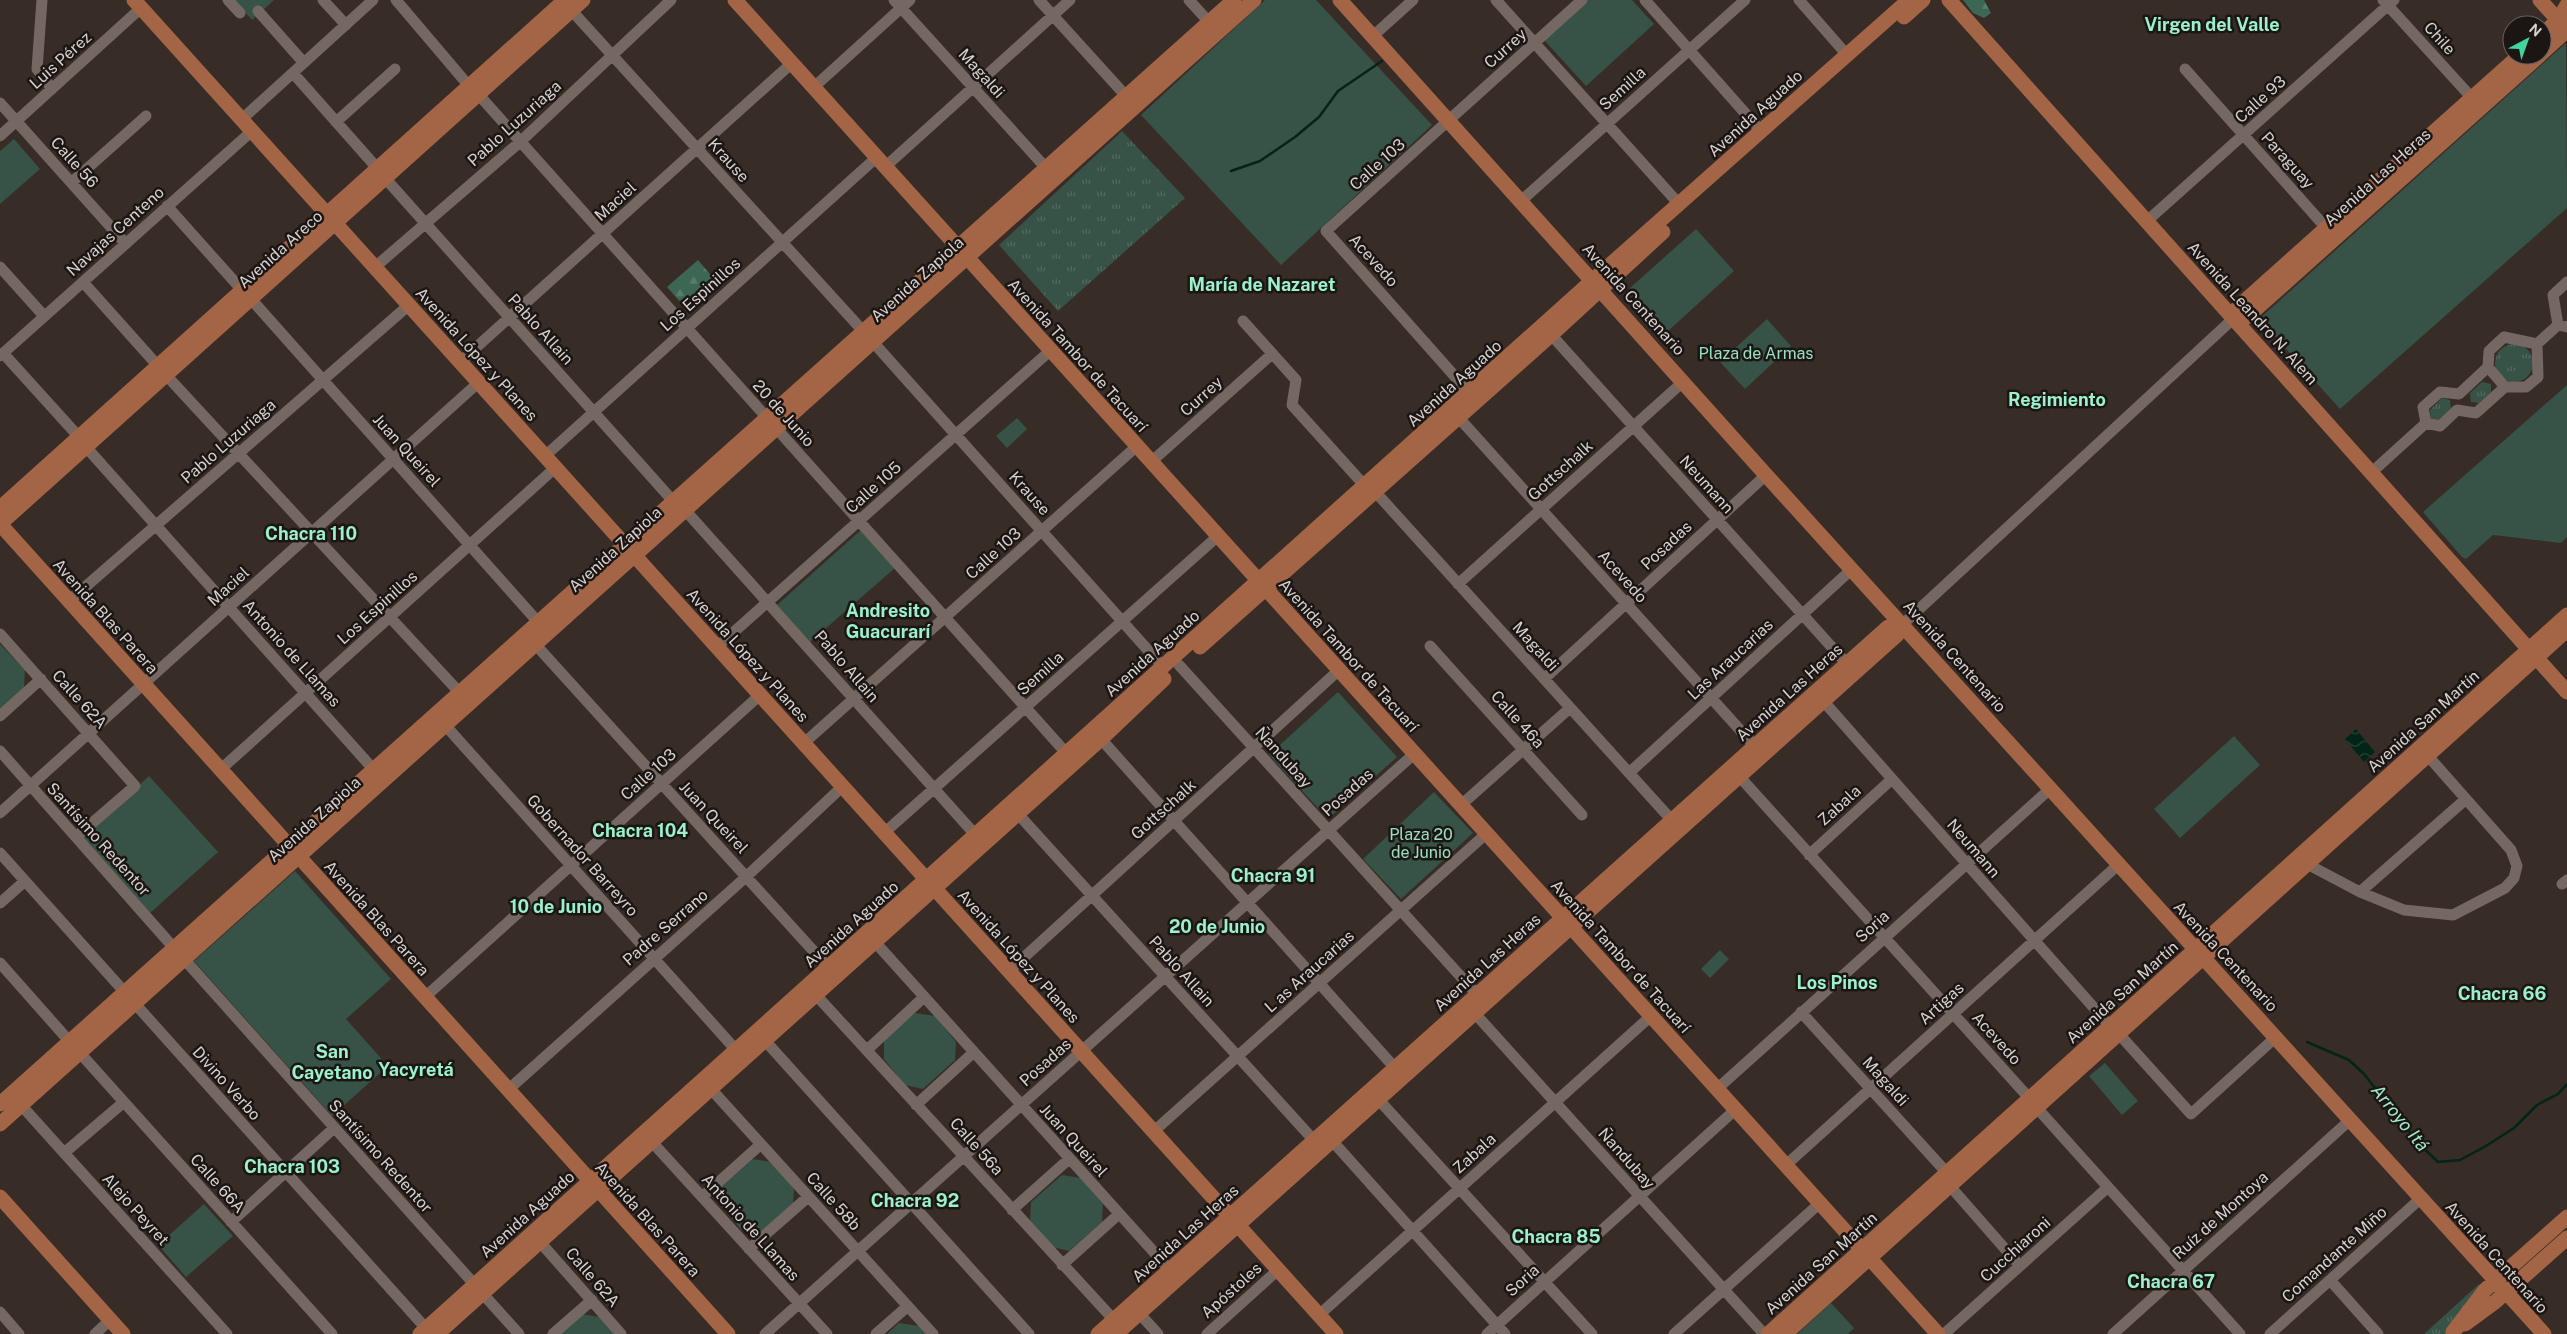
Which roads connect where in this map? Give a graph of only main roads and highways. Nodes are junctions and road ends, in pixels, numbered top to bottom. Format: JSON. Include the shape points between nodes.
{"nodes":[{"id":1,"x":583,"y":0,"type":"edge"},
{"id":2,"x":1234,"y":0,"type":"edge"},
{"id":3,"x":1254,"y":0,"type":"edge"},
{"id":4,"x":1340,"y":0,"type":"edge"},
{"id":5,"x":1909,"y":0,"type":"edge"},
{"id":6,"x":1923,"y":0,"type":"edge"},
{"id":7,"x":1949,"y":0,"type":"edge"},
{"id":8,"x":2540,"y":0,"type":"edge"},
{"id":9,"x":738,"y":1,"type":"edge"},
{"id":10,"x":138,"y":4,"type":"edge"},
{"id":11,"x":568,"y":5,"type":"edge"},
{"id":12,"x":2564,"y":14,"type":"edge"},
{"id":13,"x":2552,"y":25,"type":"edge"},
{"id":14,"x":2552,"y":35,"type":"edge"},
{"id":15,"x":2509,"y":65,"type":"edge"},
{"id":16,"x":2529,"y":65,"type":"edge"},
{"id":17,"x":331,"y":218,"type":"junction"},
{"id":18,"x":962,"y":252,"type":"junction"},
{"id":19,"x":1597,"y":285,"type":"junction"},
{"id":20,"x":2234,"y":318,"type":"junction"},
{"id":21,"x":1473,"y":397,"type":"junction"},
{"id":22,"x":82,"y":442,"type":"junction"},
{"id":23,"x":1370,"y":487,"type":"junction"},
{"id":24,"x":0,"y":508,"type":"edge"},
{"id":25,"x":0,"y":524,"type":"edge"},
{"id":26,"x":630,"y":550,"type":"junction"},
{"id":27,"x":1263,"y":586,"type":"junction"},
{"id":28,"x":2567,"y":615,"type":"edge"},
{"id":29,"x":1903,"y":624,"type":"junction"},
{"id":30,"x":2567,"y":630,"type":"edge"},
{"id":31,"x":2536,"y":653,"type":"junction"},
{"id":32,"x":2567,"y":684,"type":"edge"},
{"id":33,"x":2567,"y":692,"type":"edge"},
{"id":34,"x":1819,"y":696,"type":"junction"},
{"id":35,"x":1759,"y":750,"type":"junction"},
{"id":36,"x":1676,"y":825,"type":"junction"},
{"id":37,"x":979,"y":839,"type":"junction"},
{"id":38,"x":293,"y":851,"type":"junction"},
{"id":39,"x":930,"y":884,"type":"junction"},
{"id":40,"x":1567,"y":922,"type":"junction"},
{"id":41,"x":2199,"y":954,"type":"junction"},
{"id":42,"x":1476,"y":1003,"type":"junction"},
{"id":43,"x":761,"y":1036,"type":"junction"},
{"id":44,"x":75,"y":1047,"type":"junction"},
{"id":45,"x":0,"y":1104,"type":"edge"},
{"id":46,"x":0,"y":1124,"type":"edge"},
{"id":47,"x":1323,"y":1141,"type":"junction"},
{"id":48,"x":594,"y":1185,"type":"junction"},
{"id":49,"x":0,"y":1197,"type":"edge"},
{"id":50,"x":2567,"y":1217,"type":"edge"},
{"id":51,"x":1234,"y":1221,"type":"junction"},
{"id":52,"x":2567,"y":1238,"type":"edge"},
{"id":53,"x":1866,"y":1254,"type":"junction"},
{"id":54,"x":2495,"y":1282,"type":"junction"},
{"id":55,"x":479,"y":1289,"type":"junction"},
{"id":56,"x":2506,"y":1292,"type":"junction"},
{"id":57,"x":1115,"y":1327,"type":"edge"},
{"id":58,"x":428,"y":1333,"type":"edge"},
{"id":59,"x":2451,"y":1333,"type":"edge"},
{"id":60,"x":123,"y":1334,"type":"edge"},
{"id":61,"x":728,"y":1334,"type":"edge"},
{"id":62,"x":1098,"y":1334,"type":"edge"},
{"id":63,"x":1336,"y":1334,"type":"edge"},
{"id":64,"x":1766,"y":1334,"type":"edge"},
{"id":65,"x":1785,"y":1334,"type":"edge"},
{"id":66,"x":1938,"y":1334,"type":"edge"},
{"id":67,"x":2544,"y":1334,"type":"edge"}],
"edges":[{"from":1,"to":11,"type":"main road","name":"Avenida Areco"},
{"from":2,"to":18,"type":"main road","name":"Avenida Zapiola","via":[[1046,168]]},
{"from":3,"to":18,"type":"main road","name":"Avenida Zapiola"},
{"from":4,"to":19,"type":"main road","name":"Avenida Centenario"},
{"from":5,"to":19,"type":"main road","name":"Avenida Aguado","via":[[1679,204]]},
{"from":6,"to":19,"type":"main road","name":"Avenida Aguado"},
{"from":7,"to":20,"type":"main road","name":"Avenida Leandro N. Alem"},
{"from":8,"to":12,"type":"main road"},
{"from":9,"to":18,"type":"main road","name":"Avenida Tambor de Tacuarí"},
{"from":10,"to":17,"type":"main road","name":"Avenida López y Planes"},
{"from":11,"to":17,"type":"main road","name":"Avenida Areco"},
{"from":12,"to":13,"type":"main road"},
{"from":12,"to":14,"type":"main road","name":"Avenida Las Heras"},
{"from":15,"to":20,"type":"main road","name":"Avenida Las Heras","via":[[2238,307]]},
{"from":16,"to":20,"type":"main road","name":"Avenida Las Heras","via":[[2247,316]]},
{"from":17,"to":22,"type":"main road","name":"Avenida Areco"},
{"from":17,"to":26,"type":"main road","name":"Avenida López y Planes"},
{"from":18,"to":26,"type":"main road","name":"Avenida Zapiola"},
{"from":18,"to":27,"type":"main road","name":"Avenida Tambor de Tacuarí"},
{"from":19,"to":21,"type":"main road","name":"Avenida Aguado"},
{"from":19,"to":29,"type":"main road","name":"Avenida Centenario"},
{"from":20,"to":31,"type":"main road","name":"Avenida Leandro N. Alem"},
{"from":21,"to":23,"type":"main road","name":"Avenida Aguado"},
{"from":21,"to":23,"type":"main road","name":"Avenida Aguado","via":[[1459,418]]},
{"from":22,"to":24,"type":"main road","name":"Avenida Areco"},
{"from":22,"to":25,"type":"main road","name":"Avenida Areco"},
{"from":23,"to":27,"type":"main road","name":"Avenida Aguado"},
{"from":25,"to":38,"type":"main road","name":"Avenida Blas Parera"},
{"from":26,"to":38,"type":"main road","name":"Avenida Zapiola","via":[[536,644],[445,725]]},
{"from":26,"to":38,"type":"main road","name":"Avenida Zapiola","via":[[538,622],[374,770]]},
{"from":26,"to":39,"type":"main road","name":"Avenida López y Planes"},
{"from":27,"to":37,"type":"main road","name":"Avenida Aguado","via":[[1163,667]]},
{"from":27,"to":37,"type":"main road","name":"Avenida Aguado","via":[[1018,814]]},
{"from":27,"to":40,"type":"main road","name":"Avenida Tambor de Tacuarí"},
{"from":28,"to":31,"type":"main road","name":"Avenida San Martín"},
{"from":29,"to":34,"type":"main road","name":"Avenida Las Heras","via":[[1897,635]]},
{"from":29,"to":34,"type":"main road","name":"Avenida Las Heras","via":[[1888,627],[1847,664]]},
{"from":29,"to":41,"type":"main road","name":"Avenida Centenario"},
{"from":30,"to":31,"type":"main road","name":"Avenida San Martín"},
{"from":31,"to":32,"type":"main road","name":"Avenida Leandro N. Alem"},
{"from":31,"to":33,"type":"main road","name":"Avenida Leandro N. Alem"},
{"from":31,"to":41,"type":"main road","name":"Avenida San Martín"},
{"from":31,"to":41,"type":"main road","name":"Avenida San Martín","via":[[2428,756],[2307,864]]},
{"from":34,"to":35,"type":"main road","name":"Avenida Las Heras"},
{"from":35,"to":36,"type":"main road","name":"Avenida Las Heras"},
{"from":35,"to":36,"type":"main road","name":"Avenida Las Heras","via":[[1739,776]]},
{"from":36,"to":40,"type":"main road","name":"Avenida Las Heras"},
{"from":37,"to":39,"type":"main road","name":"Avenida Aguado"},
{"from":38,"to":44,"type":"main road","name":"Avenida Zapiola"},
{"from":38,"to":48,"type":"main road","name":"Avenida Blas Parera"},
{"from":39,"to":43,"type":"main road","name":"Avenida Aguado","via":[[828,967]]},
{"from":39,"to":43,"type":"main road","name":"Avenida Aguado","via":[[874,942],[816,994]]},
{"from":39,"to":51,"type":"main road","name":"Avenida López y Planes"},
{"from":40,"to":42,"type":"main road","name":"Avenida Las Heras"},
{"from":40,"to":53,"type":"main road","name":"Avenida Tambor de Tacuarí"},
{"from":41,"to":53,"type":"main road","name":"Avenida San Martín"},
{"from":41,"to":54,"type":"main road","name":"Avenida Centenario"},
{"from":42,"to":47,"type":"main road","name":"Avenida Las Heras","via":[[1396,1068]]},
{"from":42,"to":47,"type":"main road","name":"Avenida Las Heras","via":[[1378,1099]]},
{"from":43,"to":48,"type":"main road","name":"Avenida Aguado","via":[[711,1089],[652,1142]]},
{"from":43,"to":48,"type":"main road","name":"Avenida Aguado","via":[[736,1050]]},
{"from":44,"to":45,"type":"main road","name":"Avenida Zapiola"},
{"from":44,"to":46,"type":"main road","name":"Avenida Zapiola","via":[[22,1105]]},
{"from":47,"to":51,"type":"main road","name":"Avenida Las Heras"},
{"from":48,"to":55,"type":"main road","name":"Avenida Aguado"},
{"from":48,"to":55,"type":"main road","name":"Avenida Aguado","via":[[540,1242]]},
{"from":48,"to":61,"type":"main road","name":"Avenida Blas Parera"},
{"from":49,"to":60,"type":"main road"},
{"from":50,"to":54,"type":"main road"},
{"from":51,"to":57,"type":"main road","name":"Avenida Las Heras","via":[[1170,1270]]},
{"from":51,"to":57,"type":"main road","name":"Avenida Las Heras","via":[[1139,1313]]},
{"from":51,"to":63,"type":"main road","name":"Avenida López y Planes"},
{"from":52,"to":56,"type":"main road"},
{"from":53,"to":64,"type":"main road","name":"Avenida San Martín"},
{"from":53,"to":65,"type":"main road","name":"Avenida San Martín"},
{"from":53,"to":66,"type":"main road","name":"Avenida Tambor de Tacuarí"},
{"from":54,"to":56,"type":"main road","name":"Avenida Centenario"},
{"from":54,"to":59,"type":"main road"},
{"from":55,"to":58,"type":"main road","name":"Avenida Aguado"},
{"from":56,"to":59,"type":"main road"},
{"from":56,"to":67,"type":"main road","name":"Avenida Centenario"},
{"from":57,"to":62,"type":"main road","name":"Avenida Las Heras"}]}
